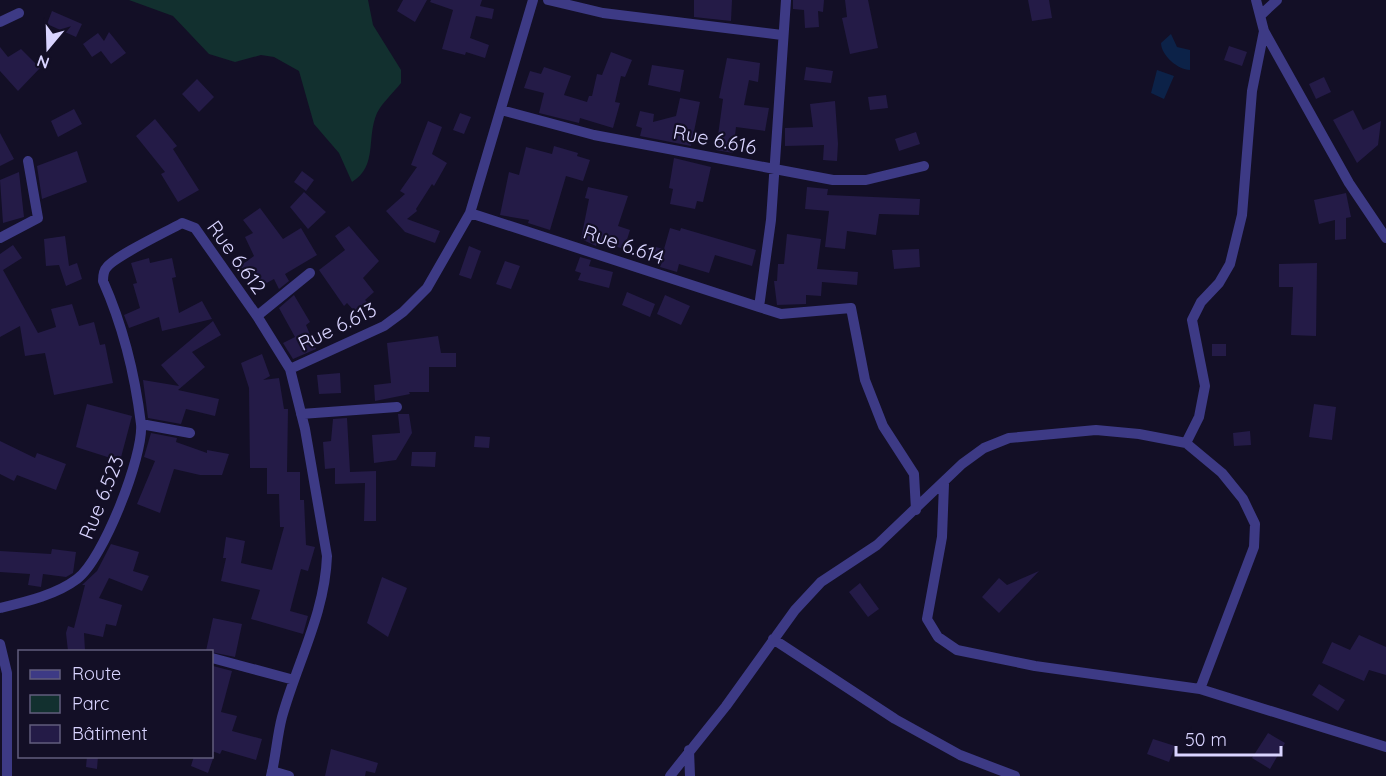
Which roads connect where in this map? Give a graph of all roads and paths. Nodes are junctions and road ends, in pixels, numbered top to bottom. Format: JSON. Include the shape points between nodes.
{"nodes":[{"id":1,"x":533,"y":0,"type":"edge"},
{"id":2,"x":548,"y":0,"type":"edge"},
{"id":3,"x":786,"y":0,"type":"edge"},
{"id":4,"x":1256,"y":0,"type":"edge"},
{"id":5,"x":1277,"y":0,"type":"edge"},
{"id":6,"x":19,"y":14,"type":"dead end"},
{"id":7,"x":1262,"y":14,"type":"junction"},
{"id":8,"x":0,"y":22,"type":"edge"},
{"id":9,"x":1264,"y":31,"type":"junction"},
{"id":10,"x":782,"y":35,"type":"junction"},
{"id":11,"x":501,"y":110,"type":"junction"},
{"id":12,"x":28,"y":162,"type":"dead end"},
{"id":13,"x":924,"y":165,"type":"dead end"},
{"id":14,"x":774,"y":169,"type":"junction"},
{"id":15,"x":470,"y":213,"type":"junction"},
{"id":16,"x":0,"y":238,"type":"edge"},
{"id":17,"x":1386,"y":238,"type":"edge"},
{"id":18,"x":310,"y":273,"type":"dead end"},
{"id":19,"x":104,"y":275,"type":"joint"},
{"id":20,"x":759,"y":304,"type":"junction"},
{"id":21,"x":257,"y":315,"type":"junction"},
{"id":22,"x":290,"y":369,"type":"junction"},
{"id":23,"x":396,"y":407,"type":"dead end"},
{"id":24,"x":301,"y":414,"type":"junction"},
{"id":25,"x":141,"y":424,"type":"junction"},
{"id":26,"x":190,"y":433,"type":"dead end"},
{"id":27,"x":1186,"y":443,"type":"junction"},
{"id":28,"x":944,"y":484,"type":"junction"},
{"id":29,"x":916,"y":510,"type":"junction"},
{"id":30,"x":0,"y":608,"type":"edge"},
{"id":31,"x":773,"y":639,"type":"junction"},
{"id":32,"x":0,"y":644,"type":"edge"},
{"id":33,"x":213,"y":658,"type":"edge"},
{"id":34,"x":294,"y":680,"type":"junction"},
{"id":35,"x":1200,"y":689,"type":"junction"},
{"id":36,"x":4,"y":720,"type":"edge"},
{"id":37,"x":1386,"y":747,"type":"edge"},
{"id":38,"x":689,"y":750,"type":"junction"},
{"id":39,"x":272,"y":773,"type":"edge"},
{"id":40,"x":7,"y":776,"type":"edge"},
{"id":41,"x":289,"y":776,"type":"edge"},
{"id":42,"x":670,"y":776,"type":"edge"},
{"id":43,"x":690,"y":776,"type":"edge"},
{"id":44,"x":1015,"y":776,"type":"edge"}],
"edges":[{"from":1,"to":11,"type":"street","name":"Rue 6.613"},
{"from":2,"to":10,"type":"street","via":[[603,13]]},
{"from":3,"to":10,"type":"street"},
{"from":4,"to":7,"type":"street"},
{"from":5,"to":7,"type":"street"},
{"from":6,"to":8,"type":"street"},
{"from":7,"to":9,"type":"street"},
{"from":9,"to":17,"type":"street","via":[[1349,183]]},
{"from":9,"to":27,"type":"street","via":[[1252,91],[1249,160],[1237,241],[1230,264],[1192,320],[1205,386],[1199,417]]},
{"from":10,"to":14,"type":"street"},
{"from":11,"to":14,"type":"street","name":"Rue 6.616","via":[[594,135]]},
{"from":11,"to":15,"type":"street","name":"Rue 6.613"},
{"from":12,"to":16,"type":"street","via":[[38,218]]},
{"from":13,"to":14,"type":"street","name":"Rue 6.616","via":[[866,180],[833,180]]},
{"from":14,"to":20,"type":"street"},
{"from":15,"to":20,"type":"street","name":"Rue 6.614"},
{"from":15,"to":22,"type":"street","name":"Rue 6.613","via":[[427,288],[403,312],[384,326]]},
{"from":18,"to":21,"type":"street"},
{"from":19,"to":21,"type":"street","name":"Rue 6.612","via":[[106,268],[145,243],[190,224]]},
{"from":19,"to":25,"type":"street","name":"Rue 6.523","via":[[130,363]]},
{"from":20,"to":29,"type":"street","name":"Rue 6.614","via":[[781,314],[851,308],[865,380],[884,426],[914,474]]},
{"from":21,"to":22,"type":"street","name":"Rue 6.612"},
{"from":22,"to":24,"type":"street","name":"Rue 6.613"},
{"from":23,"to":24,"type":"street"},
{"from":24,"to":34,"type":"street","name":"Rue 6.613","via":[[327,556],[323,591]]},
{"from":25,"to":26,"type":"street"},
{"from":25,"to":30,"type":"street","name":"Rue 6.523","via":[[137,455],[106,537],[79,578],[42,596]]},
{"from":27,"to":28,"type":"street","via":[[1096,430],[1009,438],[984,448]]},
{"from":27,"to":35,"type":"street","via":[[1222,473],[1243,499],[1255,524],[1254,547]]},
{"from":28,"to":29,"type":"street"},
{"from":28,"to":35,"type":"street","via":[[942,537],[927,619],[938,637],[957,650],[1035,666]]},
{"from":29,"to":31,"type":"street","via":[[877,545],[822,582]]},
{"from":31,"to":38,"type":"street"},
{"from":31,"to":44,"type":"street","via":[[895,719],[960,755]]},
{"from":32,"to":36,"type":"street","via":[[7,673]]},
{"from":33,"to":34,"type":"street"},
{"from":34,"to":39,"type":"street","name":"Rue 6.613"},
{"from":35,"to":37,"type":"street"},
{"from":36,"to":40,"type":"street"},
{"from":38,"to":42,"type":"street"},
{"from":38,"to":43,"type":"street"},
{"from":39,"to":41,"type":"street"}]}
